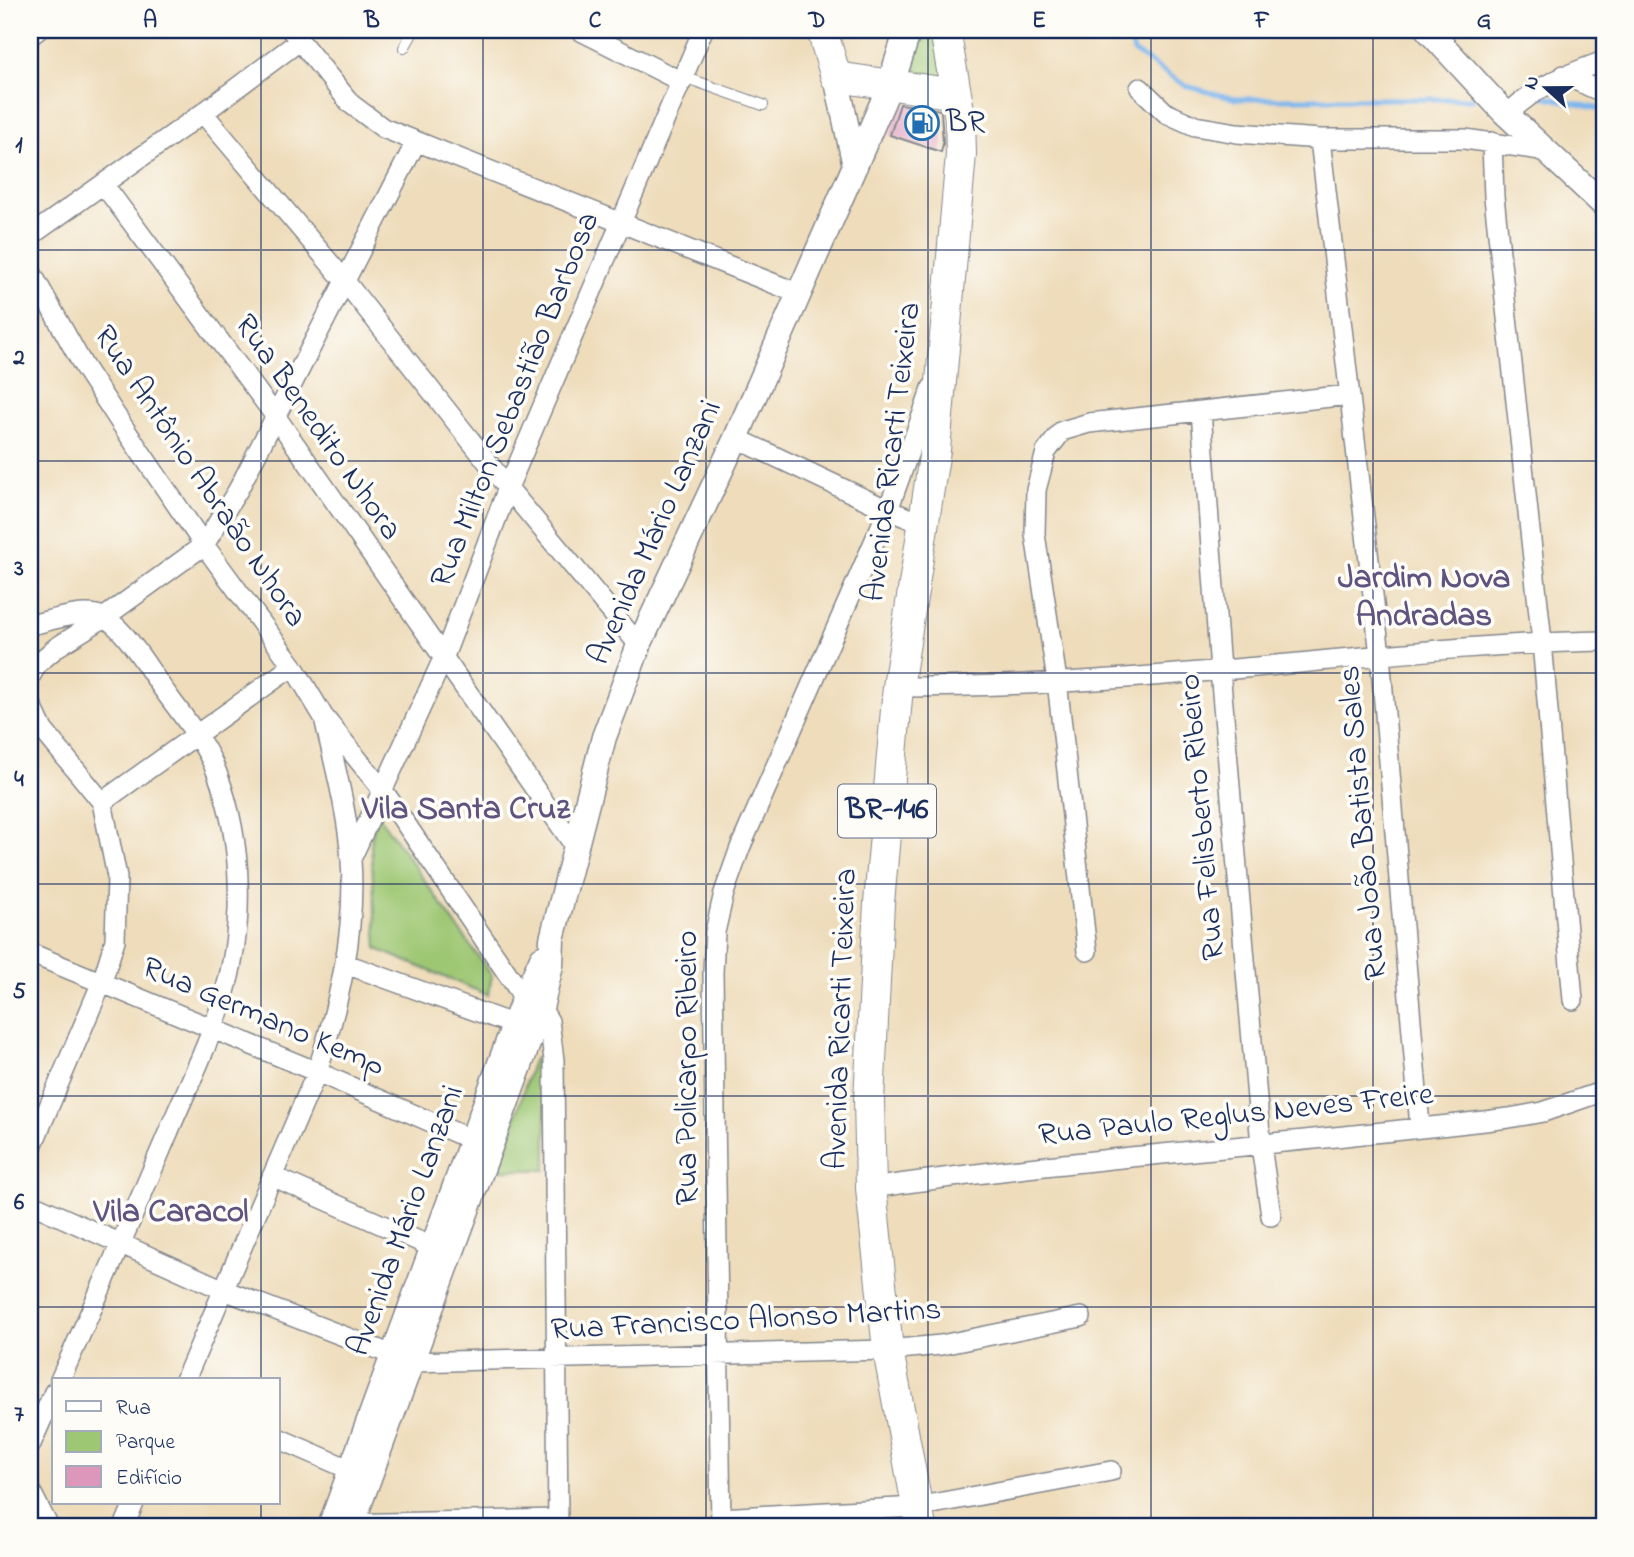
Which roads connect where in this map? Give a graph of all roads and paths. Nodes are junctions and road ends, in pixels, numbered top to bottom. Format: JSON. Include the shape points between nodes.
{"nodes":[{"id":1,"x":38,"y":30,"type":"edge"},
{"id":2,"x":414,"y":30,"type":"edge"},
{"id":3,"x":579,"y":30,"type":"edge"},
{"id":4,"x":703,"y":30,"type":"edge"},
{"id":5,"x":822,"y":30,"type":"edge"},
{"id":6,"x":908,"y":30,"type":"edge"},
{"id":7,"x":945,"y":30,"type":"edge"},
{"id":8,"x":1428,"y":30,"type":"edge"},
{"id":9,"x":30,"y":36,"type":"edge"},
{"id":10,"x":294,"y":36,"type":"edge"},
{"id":11,"x":404,"y":48,"type":"dead end"},
{"id":12,"x":1604,"y":61,"type":"edge"},
{"id":13,"x":1564,"y":75,"type":"junction"},
{"id":14,"x":836,"y":77,"type":"junction"},
{"id":15,"x":683,"y":79,"type":"junction"},
{"id":16,"x":891,"y":83,"type":"junction"},
{"id":17,"x":1140,"y":89,"type":"dead end"},
{"id":18,"x":1604,"y":93,"type":"edge"},
{"id":19,"x":956,"y":94,"type":"junction"},
{"id":20,"x":762,"y":105,"type":"dead end"},
{"id":21,"x":203,"y":113,"type":"junction"},
{"id":22,"x":1509,"y":116,"type":"junction"},
{"id":23,"x":1320,"y":139,"type":"junction"},
{"id":24,"x":416,"y":142,"type":"junction"},
{"id":25,"x":1492,"y":142,"type":"junction"},
{"id":26,"x":1547,"y":151,"type":"junction"},
{"id":27,"x":855,"y":166,"type":"junction"},
{"id":28,"x":104,"y":185,"type":"junction"},
{"id":29,"x":1604,"y":205,"type":"edge"},
{"id":30,"x":620,"y":224,"type":"junction"},
{"id":31,"x":30,"y":236,"type":"edge"},
{"id":32,"x":30,"y":270,"type":"edge"},
{"id":33,"x":344,"y":280,"type":"junction"},
{"id":34,"x":800,"y":294,"type":"junction"},
{"id":35,"x":942,"y":359,"type":"junction"},
{"id":36,"x":1349,"y":395,"type":"junction"},
{"id":37,"x":1201,"y":411,"type":"junction"},
{"id":38,"x":276,"y":417,"type":"junction"},
{"id":39,"x":736,"y":438,"type":"junction"},
{"id":40,"x":508,"y":488,"type":"junction"},
{"id":41,"x":888,"y":510,"type":"junction"},
{"id":42,"x":923,"y":524,"type":"junction"},
{"id":43,"x":204,"y":545,"type":"junction"},
{"id":44,"x":105,"y":617,"type":"junction"},
{"id":45,"x":30,"y":625,"type":"edge"},
{"id":46,"x":1604,"y":641,"type":"edge"},
{"id":47,"x":1542,"y":642,"type":"junction"},
{"id":48,"x":639,"y":645,"type":"junction"},
{"id":49,"x":1380,"y":655,"type":"junction"},
{"id":50,"x":443,"y":659,"type":"junction"},
{"id":51,"x":293,"y":666,"type":"junction"},
{"id":52,"x":1220,"y":670,"type":"junction"},
{"id":53,"x":30,"y":677,"type":"edge"},
{"id":54,"x":1057,"y":681,"type":"junction"},
{"id":55,"x":898,"y":687,"type":"junction"},
{"id":56,"x":30,"y":702,"type":"edge"},
{"id":57,"x":323,"y":716,"type":"junction"},
{"id":58,"x":196,"y":736,"type":"junction"},
{"id":59,"x":384,"y":792,"type":"junction"},
{"id":60,"x":102,"y":802,"type":"junction"},
{"id":61,"x":574,"y":845,"type":"junction"},
{"id":62,"x":351,"y":859,"type":"junction"},
{"id":63,"x":1087,"y":951,"type":"dead end"},
{"id":64,"x":30,"y":953,"type":"edge"},
{"id":65,"x":346,"y":964,"type":"junction"},
{"id":66,"x":102,"y":982,"type":"junction"},
{"id":67,"x":1573,"y":1000,"type":"dead end"},
{"id":68,"x":532,"y":1003,"type":"junction"},
{"id":69,"x":523,"y":1027,"type":"junction"},
{"id":70,"x":212,"y":1029,"type":"junction"},
{"id":71,"x":554,"y":1060,"type":"junction"},
{"id":72,"x":317,"y":1072,"type":"junction"},
{"id":73,"x":1604,"y":1091,"type":"edge"},
{"id":74,"x":1420,"y":1127,"type":"junction"},
{"id":75,"x":472,"y":1140,"type":"junction"},
{"id":76,"x":1261,"y":1145,"type":"junction"},
{"id":77,"x":30,"y":1151,"type":"edge"},
{"id":78,"x":272,"y":1176,"type":"junction"},
{"id":79,"x":871,"y":1188,"type":"junction"},
{"id":80,"x":30,"y":1203,"type":"edge"},
{"id":81,"x":1271,"y":1216,"type":"dead end"},
{"id":82,"x":121,"y":1244,"type":"junction"},
{"id":83,"x":432,"y":1247,"type":"junction"},
{"id":84,"x":224,"y":1290,"type":"junction"},
{"id":85,"x":1081,"y":1317,"type":"dead end"},
{"id":86,"x":887,"y":1350,"type":"junction"},
{"id":87,"x":718,"y":1356,"type":"junction"},
{"id":88,"x":402,"y":1359,"type":"junction"},
{"id":89,"x":556,"y":1359,"type":"junction"},
{"id":90,"x":61,"y":1378,"type":"edge"},
{"id":91,"x":186,"y":1378,"type":"edge"},
{"id":92,"x":52,"y":1397,"type":"edge"},
{"id":93,"x":280,"y":1439,"type":"edge"},
{"id":94,"x":30,"y":1447,"type":"edge"},
{"id":95,"x":351,"y":1469,"type":"junction"},
{"id":96,"x":1111,"y":1471,"type":"dead end"},
{"id":97,"x":32,"y":1500,"type":"edge"},
{"id":98,"x":134,"y":1504,"type":"edge"},
{"id":99,"x":919,"y":1517,"type":"edge"},
{"id":100,"x":720,"y":1522,"type":"edge"},
{"id":101,"x":558,"y":1523,"type":"edge"},
{"id":102,"x":341,"y":1525,"type":"edge"},
{"id":103,"x":49,"y":1527,"type":"edge"},
{"id":104,"x":124,"y":1527,"type":"edge"}],
"edges":[{"from":1,"to":9,"type":"street"},
{"from":2,"to":11,"type":"lane"},
{"from":3,"to":15,"type":"street"},
{"from":4,"to":15,"type":"street","name":"Rua Milton Sebastião Barbosa"},
{"from":5,"to":14,"type":"main road"},
{"from":6,"to":16,"type":"main road"},
{"from":7,"to":19,"type":"main road","number":"BR-146"},
{"from":8,"to":22,"type":"street"},
{"from":10,"to":21,"type":"street"},
{"from":10,"to":24,"type":"street","via":[[351,104],[383,128]]},
{"from":12,"to":13,"type":"street"},
{"from":13,"to":18,"type":"street"},
{"from":13,"to":22,"type":"street","via":[[1531,93]]},
{"from":14,"to":16,"type":"main road"},
{"from":14,"to":27,"type":"street"},
{"from":15,"to":20,"type":"lane"},
{"from":15,"to":30,"type":"street","name":"Rua Milton Sebastião Barbosa"},
{"from":16,"to":19,"type":"main road"},
{"from":16,"to":27,"type":"street","name":"Avenida Mário Lanzani"},
{"from":17,"to":23,"type":"street","via":[[1166,113],[1195,126]]},
{"from":19,"to":35,"type":"main road","name":"Avenida Ricarti Teixeira","number":"BR-146","via":[[961,154]]},
{"from":21,"to":28,"type":"street"},
{"from":21,"to":33,"type":"street"},
{"from":22,"to":26,"type":"street"},
{"from":23,"to":25,"type":"street"},
{"from":23,"to":36,"type":"street","name":"Rua João Batista Sales"},
{"from":24,"to":30,"type":"street"},
{"from":24,"to":33,"type":"street"},
{"from":25,"to":26,"type":"street"},
{"from":25,"to":47,"type":"street"},
{"from":26,"to":29,"type":"street"},
{"from":27,"to":34,"type":"street","name":"Avenida Mário Lanzani"},
{"from":28,"to":31,"type":"street"},
{"from":28,"to":38,"type":"street","name":"Rua Benedito Nhora"},
{"from":30,"to":34,"type":"street"},
{"from":30,"to":40,"type":"street","name":"Rua Milton Sebastião Barbosa"},
{"from":32,"to":43,"type":"street","name":"Rua Antônio Abraão Nhora","via":[[85,367]]},
{"from":33,"to":38,"type":"street"},
{"from":33,"to":40,"type":"street"},
{"from":34,"to":39,"type":"street","name":"Avenida Mário Lanzani"},
{"from":35,"to":41,"type":"street","name":"Rua Policarpo Ribeiro"},
{"from":35,"to":42,"type":"main road","name":"Avenida Ricarti Teixeira","number":"BR-146"},
{"from":36,"to":37,"type":"street"},
{"from":36,"to":49,"type":"street","name":"Rua João Batista Sales"},
{"from":37,"to":52,"type":"street","name":"Rua Felisberto Ribeiro"},
{"from":37,"to":54,"type":"street","via":[[1089,423],[1062,431],[1046,452],[1036,490],[1035,534]]},
{"from":38,"to":43,"type":"street"},
{"from":38,"to":50,"type":"street","name":"Rua Benedito Nhora"},
{"from":39,"to":41,"type":"street"},
{"from":39,"to":48,"type":"street","name":"Avenida Mário Lanzani"},
{"from":40,"to":48,"type":"street"},
{"from":40,"to":50,"type":"street","name":"Rua Milton Sebastião Barbosa"},
{"from":41,"to":42,"type":"street"},
{"from":41,"to":87,"type":"street","name":"Rua Policarpo Ribeiro","via":[[740,848],[715,932]]},
{"from":42,"to":55,"type":"main road","name":"Avenida Ricarti Teixeira","number":"BR-146"},
{"from":43,"to":44,"type":"street"},
{"from":43,"to":51,"type":"street","name":"Rua Antônio Abraão Nhora"},
{"from":44,"to":45,"type":"street","via":[[89,614]]},
{"from":44,"to":53,"type":"street","via":[[57,647]]},
{"from":44,"to":58,"type":"street","via":[[123,634]]},
{"from":46,"to":47,"type":"street"},
{"from":47,"to":49,"type":"street"},
{"from":47,"to":67,"type":"street"},
{"from":48,"to":61,"type":"street","name":"Avenida Mário Lanzani","via":[[604,737]]},
{"from":49,"to":52,"type":"street"},
{"from":49,"to":74,"type":"street","name":"Rua João Batista Sales"},
{"from":50,"to":59,"type":"street","name":"Rua Milton Sebastião Barbosa"},
{"from":50,"to":61,"type":"street","name":"Rua Benedito Nhora"},
{"from":51,"to":57,"type":"street","name":"Rua Antônio Abraão Nhora"},
{"from":51,"to":58,"type":"street"},
{"from":52,"to":54,"type":"street"},
{"from":52,"to":76,"type":"street","name":"Rua Felisberto Ribeiro"},
{"from":54,"to":55,"type":"street"},
{"from":54,"to":63,"type":"street"},
{"from":55,"to":79,"type":"main road","name":"Avenida Ricarti Teixeira","number":"BR-146","via":[[872,1010]]},
{"from":56,"to":60,"type":"street","via":[[43,730]]},
{"from":57,"to":59,"type":"street"},
{"from":57,"to":62,"type":"street"},
{"from":58,"to":60,"type":"street"},
{"from":58,"to":70,"type":"street","via":[[217,771],[238,875],[237,933]]},
{"from":59,"to":62,"type":"street","name":"Rua Milton Sebastião Barbosa"},
{"from":59,"to":68,"type":"street"},
{"from":60,"to":66,"type":"street","via":[[117,877],[115,940]]},
{"from":61,"to":68,"type":"street","name":"Avenida Mário Lanzani"},
{"from":62,"to":65,"type":"street"},
{"from":64,"to":66,"type":"street","name":"Rua Germano Kemp"},
{"from":65,"to":69,"type":"street"},
{"from":65,"to":72,"type":"street"},
{"from":66,"to":70,"type":"street","name":"Rua Germano Kemp"},
{"from":66,"to":77,"type":"street"},
{"from":68,"to":69,"type":"street","name":"Avenida Mário Lanzani"},
{"from":68,"to":71,"type":"street","via":[[549,1021]]},
{"from":69,"to":71,"type":"street"},
{"from":69,"to":75,"type":"street","name":"Avenida Mário Lanzani"},
{"from":69,"to":88,"type":"street","name":"Avenida Mário Lanzani"},
{"from":70,"to":72,"type":"street","name":"Rua Germano Kemp"},
{"from":70,"to":82,"type":"street"},
{"from":71,"to":89,"type":"street"},
{"from":72,"to":75,"type":"street","name":"Rua Germano Kemp"},
{"from":72,"to":78,"type":"street"},
{"from":73,"to":74,"type":"street","name":"Rua Paulo Reglus Neves Freire","via":[[1543,1112]]},
{"from":74,"to":76,"type":"street","name":"Rua Paulo Reglus Neves Freire"},
{"from":75,"to":83,"type":"street","name":"Avenida Mário Lanzani"},
{"from":76,"to":79,"type":"street","name":"Rua Paulo Reglus Neves Freire","via":[[1049,1164]]},
{"from":76,"to":81,"type":"street","name":"Rua Felisberto Ribeiro"},
{"from":78,"to":83,"type":"street"},
{"from":78,"to":84,"type":"street"},
{"from":79,"to":86,"type":"main road","name":"Avenida Ricarti Teixeira","number":"BR-146"},
{"from":80,"to":82,"type":"street"},
{"from":82,"to":84,"type":"street"},
{"from":82,"to":90,"type":"street"},
{"from":83,"to":88,"type":"street","name":"Avenida Mário Lanzani"},
{"from":84,"to":88,"type":"street"},
{"from":84,"to":91,"type":"street"},
{"from":85,"to":86,"type":"street","name":"Rua Francisco Alonso Martins","via":[[941,1345]]},
{"from":86,"to":87,"type":"street","name":"Rua Francisco Alonso Martins"},
{"from":86,"to":99,"type":"main road","name":"Avenida Ricarti Teixeira","number":"BR-146"},
{"from":87,"to":89,"type":"street","name":"Rua Francisco Alonso Martins"},
{"from":87,"to":100,"type":"street","name":"Rua Policarpo Ribeiro"},
{"from":88,"to":89,"type":"street","name":"Rua Francisco Alonso Martins"},
{"from":88,"to":95,"type":"street","name":"Avenida Mário Lanzani"},
{"from":88,"to":102,"type":"street","name":"Avenida Mário Lanzani"},
{"from":89,"to":101,"type":"street"},
{"from":92,"to":94,"type":"street"},
{"from":93,"to":95,"type":"street"},
{"from":95,"to":102,"type":"street","name":"Avenida Mário Lanzani"},
{"from":96,"to":99,"type":"street"},
{"from":97,"to":103,"type":"street"},
{"from":98,"to":104,"type":"street"},
{"from":99,"to":100,"type":"street"},
{"from":101,"to":102,"type":"street"}]}
